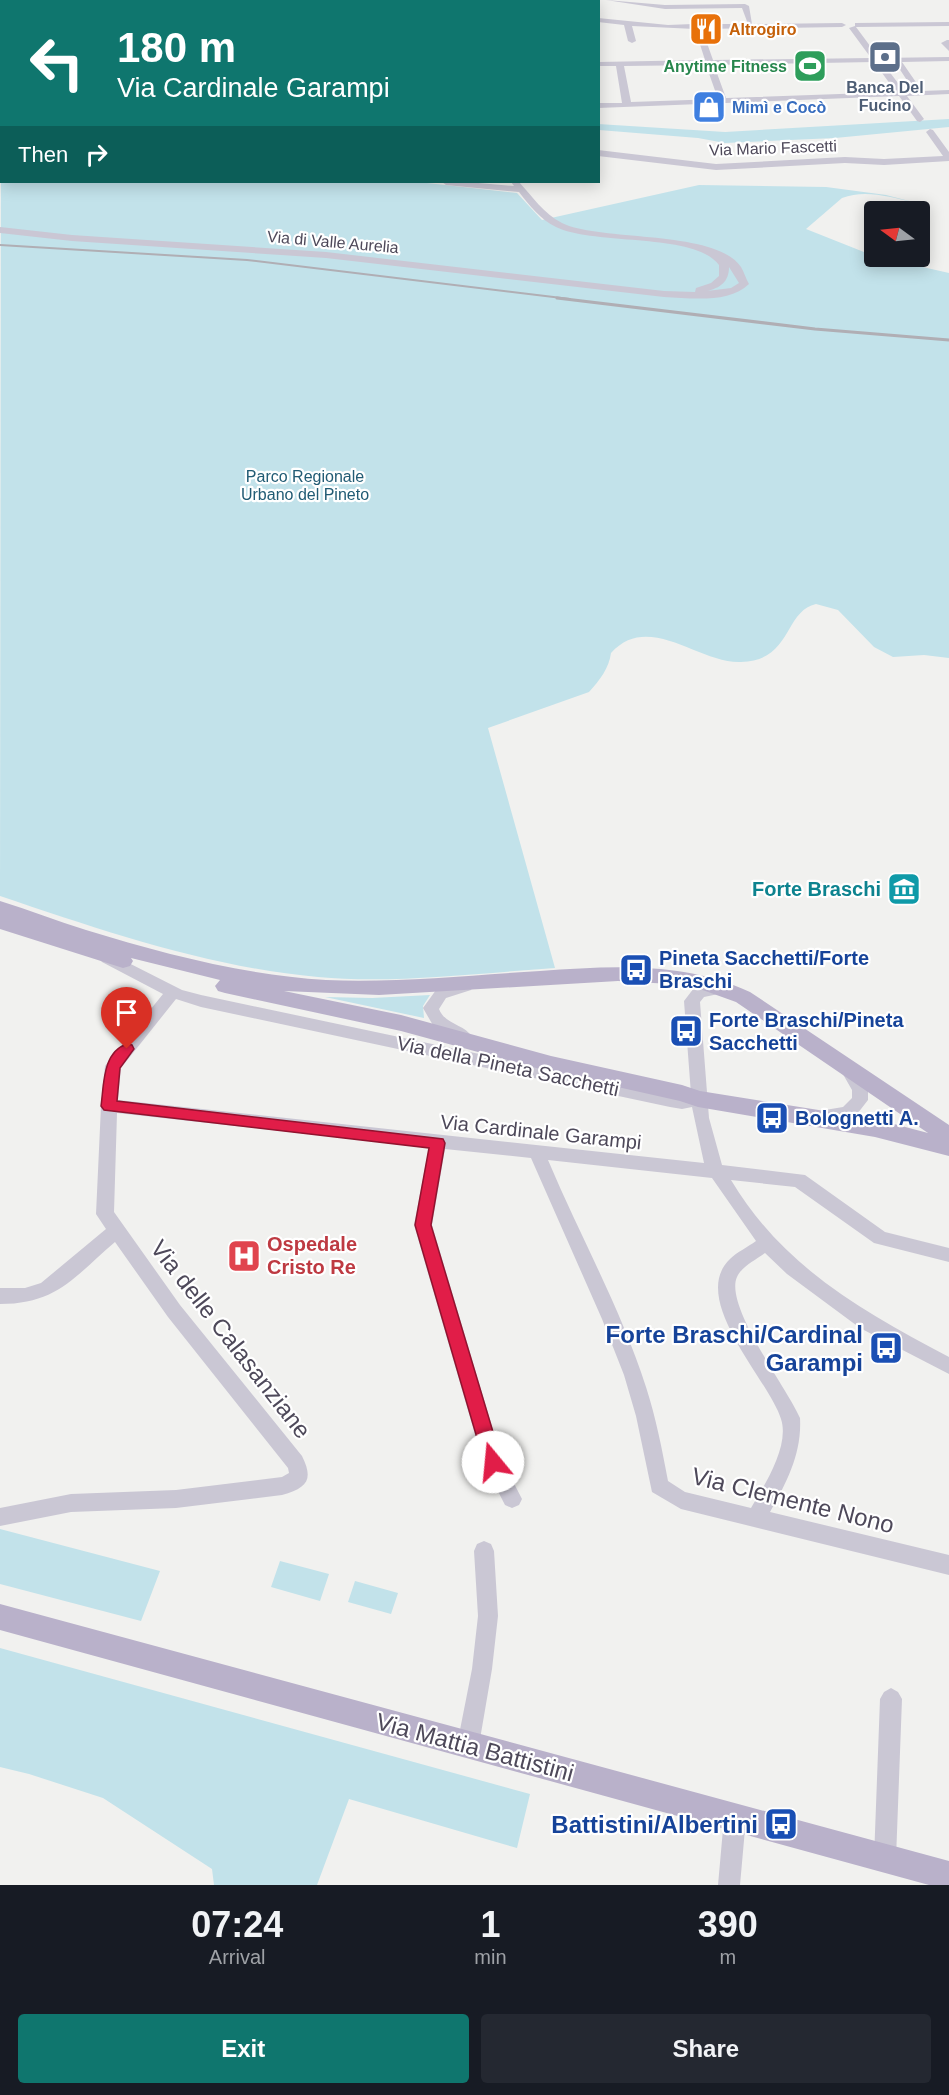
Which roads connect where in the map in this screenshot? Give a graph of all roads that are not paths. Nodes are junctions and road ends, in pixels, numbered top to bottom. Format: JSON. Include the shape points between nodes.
{"nodes":[{"id":1,"x":610,"y":0,"type":"edge"},
{"id":2,"x":692,"y":7,"type":"junction"},
{"id":3,"x":600,"y":20,"type":"edge"},
{"id":4,"x":750,"y":22,"type":"dead end"},
{"id":5,"x":628,"y":24,"type":"junction"},
{"id":6,"x":949,"y":24,"type":"edge"},
{"id":7,"x":856,"y":26,"type":"junction"},
{"id":8,"x":697,"y":27,"type":"junction"},
{"id":9,"x":632,"y":41,"type":"dead end"},
{"id":10,"x":949,"y":59,"type":"edge"},
{"id":11,"x":876,"y":60,"type":"junction"},
{"id":12,"x":897,"y":60,"type":"junction"},
{"id":13,"x":709,"y":63,"type":"junction"},
{"id":14,"x":600,"y":64,"type":"edge"},
{"id":15,"x":620,"y":64,"type":"junction"},
{"id":16,"x":949,"y":92,"type":"edge"},
{"id":17,"x":920,"y":93,"type":"junction"},
{"id":18,"x":901,"y":94,"type":"junction"},
{"id":19,"x":723,"y":102,"type":"junction"},
{"id":20,"x":600,"y":106,"type":"edge"},
{"id":21,"x":627,"y":106,"type":"junction"},
{"id":22,"x":920,"y":119,"type":"dead end"},
{"id":23,"x":930,"y":132,"type":"dead end"},
{"id":24,"x":945,"y":145,"type":"edge"},
{"id":25,"x":600,"y":153,"type":"edge"},
{"id":26,"x":949,"y":158,"type":"edge"},
{"id":27,"x":478,"y":183,"type":"edge"},
{"id":28,"x":516,"y":183,"type":"edge"},
{"id":29,"x":522,"y":190,"type":"junction"},
{"id":30,"x":0,"y":230,"type":"edge"},
{"id":31,"x":713,"y":253,"type":"junction"},
{"id":32,"x":663,"y":293,"type":"junction"},
{"id":33,"x":2,"y":922,"type":"edge"},
{"id":34,"x":98,"y":954,"type":"junction"},
{"id":35,"x":490,"y":981,"type":"junction"},
{"id":36,"x":726,"y":988,"type":"junction"},
{"id":37,"x":172,"y":992,"type":"junction"},
{"id":38,"x":472,"y":1042,"type":"junction"},
{"id":39,"x":409,"y":1045,"type":"junction"},
{"id":40,"x":524,"y":1057,"type":"junction"},
{"id":41,"x":847,"y":1068,"type":"junction"},
{"id":42,"x":698,"y":1099,"type":"junction"},
{"id":43,"x":109,"y":1106,"type":"junction"},
{"id":44,"x":807,"y":1117,"type":"junction"},
{"id":45,"x":949,"y":1136,"type":"edge"},
{"id":46,"x":438,"y":1143,"type":"junction"},
{"id":47,"x":949,"y":1147,"type":"edge"},
{"id":48,"x":537,"y":1154,"type":"junction"},
{"id":49,"x":716,"y":1171,"type":"junction"},
{"id":50,"x":116,"y":1232,"type":"junction"},
{"id":51,"x":767,"y":1243,"type":"junction"},
{"id":52,"x":949,"y":1255,"type":"edge"},
{"id":53,"x":0,"y":1296,"type":"edge"},
{"id":54,"x":949,"y":1366,"type":"edge"},
{"id":55,"x":512,"y":1499,"type":"dead end"},
{"id":56,"x":0,"y":1517,"type":"edge"},
{"id":57,"x":756,"y":1517,"type":"junction"},
{"id":58,"x":484,"y":1551,"type":"dead end"},
{"id":59,"x":949,"y":1565,"type":"edge"},
{"id":60,"x":0,"y":1617,"type":"edge"},
{"id":61,"x":891,"y":1699,"type":"dead end"},
{"id":62,"x":468,"y":1745,"type":"junction"},
{"id":63,"x":735,"y":1818,"type":"junction"},
{"id":64,"x":885,"y":1859,"type":"junction"},
{"id":65,"x":949,"y":1876,"type":"edge"},
{"id":66,"x":729,"y":1885,"type":"edge"}],
"edges":[{"from":1,"to":2,"type":"street"},
{"from":2,"to":4,"type":"street","via":[[745,6]]},
{"from":2,"to":8,"type":"street"},
{"from":3,"to":5,"type":"street"},
{"from":5,"to":8,"type":"street"},
{"from":5,"to":9,"type":"street"},
{"from":6,"to":7,"type":"street"},
{"from":7,"to":8,"type":"street","via":[[849,22]]},
{"from":7,"to":11,"type":"street"},
{"from":8,"to":13,"type":"street"},
{"from":10,"to":12,"type":"street"},
{"from":11,"to":12,"type":"street"},
{"from":11,"to":13,"type":"street"},
{"from":11,"to":18,"type":"street"},
{"from":12,"to":17,"type":"street"},
{"from":13,"to":15,"type":"street"},
{"from":13,"to":19,"type":"street"},
{"from":14,"to":15,"type":"street"},
{"from":15,"to":21,"type":"street"},
{"from":16,"to":17,"type":"street"},
{"from":17,"to":18,"type":"street"},
{"from":18,"to":19,"type":"street"},
{"from":18,"to":22,"type":"street"},
{"from":19,"to":21,"type":"street"},
{"from":20,"to":21,"type":"street"},
{"from":23,"to":24,"type":"street"},
{"from":24,"to":26,"type":"street"},
{"from":25,"to":26,"type":"street","name":"Via Mario Fascetti","via":[[716,167]]},
{"from":27,"to":29,"type":"street"},
{"from":28,"to":29,"type":"street"},
{"from":29,"to":31,"type":"street","via":[[551,220],[568,228],[688,245]]},
{"from":30,"to":32,"type":"street","name":"Via di Valle Aurelia","via":[[289,252]]},
{"from":31,"to":32,"type":"street","name":"Via di Valle Aurelia","via":[[724,265],[720,283]]},
{"from":31,"to":32,"type":"street","name":"Via di Valle Aurelia","via":[[730,262],[743,279],[738,290],[728,294]]},
{"from":33,"to":34,"type":"main road","name":"Via della Pineta Sacchetti"},
{"from":33,"to":35,"type":"main road","name":"Via della Pineta Sacchetti","via":[[279,983],[359,988]]},
{"from":34,"to":37,"type":"street","name":"Via della Pineta Sacchetti"},
{"from":34,"to":38,"type":"main road","name":"Via della Pineta Sacchetti"},
{"from":35,"to":36,"type":"main road","name":"Via della Pineta Sacchetti","via":[[620,975],[686,979]]},
{"from":35,"to":38,"type":"street","name":"Via della Pineta Sacchetti","via":[[449,990],[432,1005],[441,1024]]},
{"from":36,"to":41,"type":"main road","name":"Via della Pineta Sacchetti"},
{"from":36,"to":42,"type":"street","via":[[699,992],[692,1001]]},
{"from":37,"to":39,"type":"street","name":"Via della Pineta Sacchetti"},
{"from":37,"to":43,"type":"street","name":"Via delle Calasanziane","via":[[113,1066]]},
{"from":38,"to":40,"type":"main road","name":"Via della Pineta Sacchetti"},
{"from":39,"to":40,"type":"street"},
{"from":39,"to":42,"type":"street","name":"Via della Pineta Sacchetti","via":[[670,1101]]},
{"from":40,"to":42,"type":"main road","name":"Via della Pineta Sacchetti"},
{"from":41,"to":44,"type":"street","via":[[860,1089],[856,1107],[842,1114]]},
{"from":41,"to":45,"type":"main road","name":"Via della Pineta Sacchetti"},
{"from":42,"to":44,"type":"main road"},
{"from":42,"to":49,"type":"street"},
{"from":43,"to":46,"type":"street","name":"Via Cardinale Garampi"},
{"from":43,"to":50,"type":"street","name":"Via delle Calasanziane","via":[[105,1210]]},
{"from":44,"to":47,"type":"main road"},
{"from":46,"to":48,"type":"street","name":"Via Cardinale Garampi"},
{"from":46,"to":55,"type":"street","via":[[423,1225],[493,1462]]},
{"from":48,"to":49,"type":"street","name":"Via Cardinale Garampi"},
{"from":48,"to":57,"type":"street","name":"Via Clemente Nono","via":[[633,1375],[659,1486],[681,1500]]},
{"from":49,"to":51,"type":"street"},
{"from":49,"to":52,"type":"street","name":"Via Cardinale Garampi","via":[[803,1180],[880,1238]]},
{"from":50,"to":53,"type":"street","via":[[47,1289],[25,1296]]},
{"from":50,"to":56,"type":"street","name":"Via delle Calasanziane","via":[[174,1311],[296,1462],[298,1478],[282,1486],[176,1499],[71,1503]]},
{"from":51,"to":54,"type":"street","via":[[793,1269],[858,1316]]},
{"from":51,"to":57,"type":"street","via":[[736,1264],[727,1281],[729,1304],[738,1328],[791,1418],[793,1434],[782,1473]]},
{"from":57,"to":59,"type":"street","name":"Via Clemente Nono"},
{"from":58,"to":62,"type":"street","via":[[488,1616]]},
{"from":60,"to":62,"type":"main road","name":"Via Mattia Battistini"},
{"from":61,"to":64,"type":"street"},
{"from":62,"to":63,"type":"main road","name":"Via Mattia Battistini"},
{"from":63,"to":64,"type":"main road","name":"Via Mattia Battistini"},
{"from":63,"to":66,"type":"street"},
{"from":64,"to":65,"type":"main road","name":"Via Mattia Battistini"}]}
